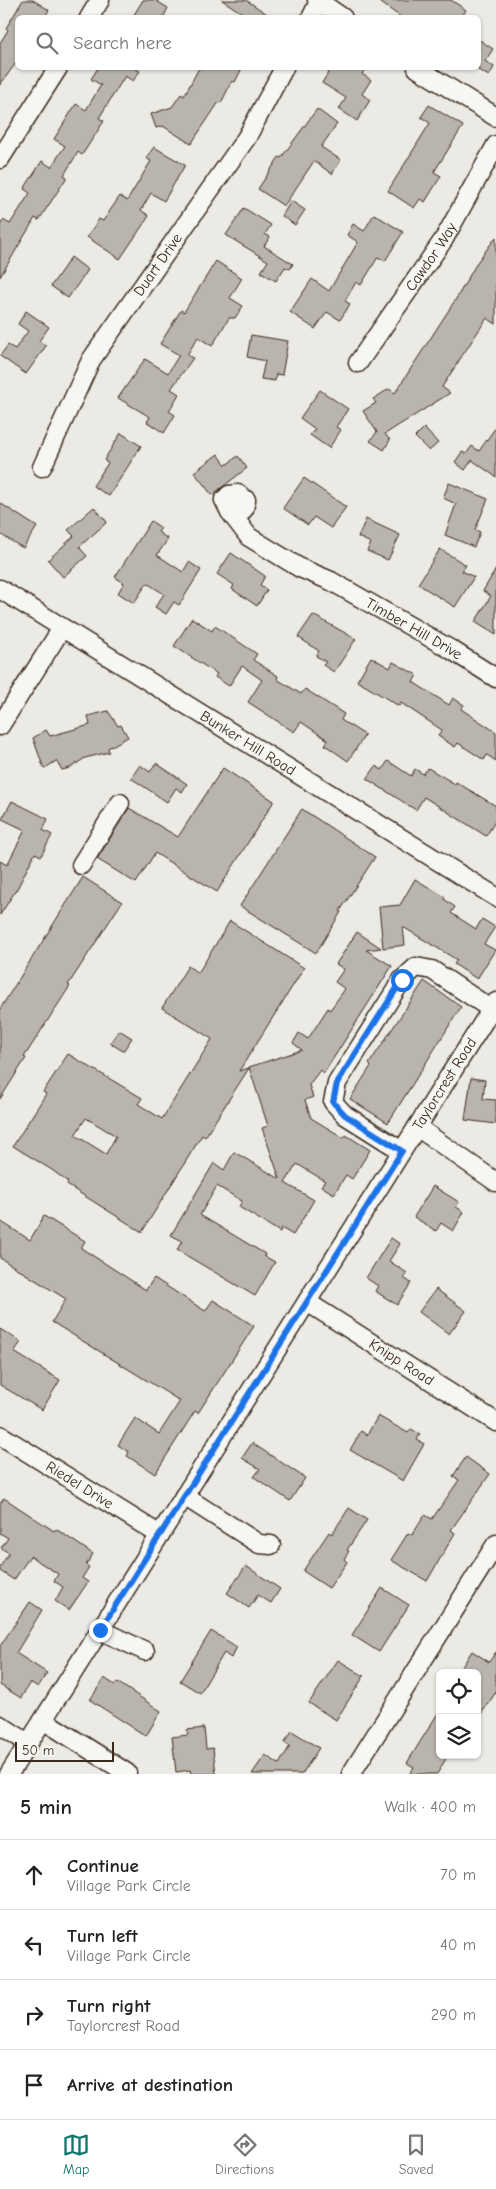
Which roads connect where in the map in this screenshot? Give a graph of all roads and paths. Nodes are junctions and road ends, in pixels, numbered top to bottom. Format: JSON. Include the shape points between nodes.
{"nodes":[{"id":1,"x":100,"y":0,"type":"edge"},
{"id":2,"x":318,"y":1,"type":"edge"},
{"id":3,"x":91,"y":15,"type":"edge"},
{"id":4,"x":312,"y":15,"type":"edge"},
{"id":5,"x":339,"y":15,"type":"edge"},
{"id":6,"x":57,"y":70,"type":"edge"},
{"id":7,"x":283,"y":70,"type":"edge"},
{"id":8,"x":420,"y":70,"type":"edge"},
{"id":9,"x":496,"y":117,"type":"edge"},
{"id":10,"x":496,"y":145,"type":"edge"},
{"id":11,"x":0,"y":159,"type":"edge"},
{"id":12,"x":358,"y":363,"type":"dead end"},
{"id":13,"x":42,"y":467,"type":"dead end"},
{"id":14,"x":236,"y":519,"type":"dead end"},
{"id":15,"x":0,"y":589,"type":"edge"},
{"id":16,"x":62,"y":628,"type":"junction"},
{"id":17,"x":496,"y":678,"type":"edge"},
{"id":18,"x":0,"y":726,"type":"edge"},
{"id":19,"x":120,"y":803,"type":"dead end"},
{"id":20,"x":81,"y":865,"type":"dead end"},
{"id":21,"x":496,"y":897,"type":"edge"},
{"id":22,"x":494,"y":1005,"type":"edge"},
{"id":23,"x":417,"y":1127,"type":"junction"},
{"id":24,"x":402,"y":1151,"type":"junction"},
{"id":25,"x":496,"y":1182,"type":"edge"},
{"id":26,"x":307,"y":1302,"type":"junction"},
{"id":27,"x":496,"y":1422,"type":"edge"},
{"id":28,"x":0,"y":1435,"type":"edge"},
{"id":29,"x":184,"y":1496,"type":"junction"},
{"id":30,"x":160,"y":1535,"type":"junction"},
{"id":31,"x":496,"y":1544,"type":"edge"},
{"id":32,"x":271,"y":1546,"type":"dead end"},
{"id":33,"x":100,"y":1630,"type":"junction"},
{"id":34,"x":145,"y":1650,"type":"dead end"},
{"id":35,"x":43,"y":1720,"type":"junction"},
{"id":36,"x":0,"y":1725,"type":"edge"},
{"id":37,"x":28,"y":1743,"type":"junction"},
{"id":38,"x":126,"y":1773,"type":"edge"},
{"id":39,"x":9,"y":1774,"type":"edge"},
{"id":40,"x":351,"y":1774,"type":"edge"}],
"edges":[{"from":1,"to":3,"type":"street"},
{"from":2,"to":4,"type":"street"},
{"from":2,"to":5,"type":"street"},
{"from":6,"to":11,"type":"street"},
{"from":7,"to":13,"type":"street","name":"Duart Drive","via":[[247,137],[91,360]]},
{"from":8,"to":9,"type":"street"},
{"from":10,"to":12,"type":"street","name":"Cawdor Way","via":[[444,239]]},
{"from":14,"to":17,"type":"street","name":"Timber Hill Drive","via":[[249,537],[450,648]]},
{"from":15,"to":16,"type":"street","name":"Bunker Hill Road"},
{"from":16,"to":18,"type":"street"},
{"from":16,"to":21,"type":"street","name":"Bunker Hill Road"},
{"from":19,"to":20,"type":"street"},
{"from":22,"to":23,"type":"street","name":"Taylorcrest Road"},
{"from":22,"to":24,"type":"street","via":[[432,970],[416,967],[402,980],[347,1067],[337,1083],[333,1102],[345,1115]]},
{"from":23,"to":24,"type":"street","name":"Taylorcrest Road"},
{"from":23,"to":25,"type":"street"},
{"from":24,"to":26,"type":"street","name":"Taylorcrest Road"},
{"from":26,"to":27,"type":"street","name":"Knipp Road"},
{"from":26,"to":29,"type":"street","name":"Taylorcrest Road"},
{"from":28,"to":30,"type":"street","name":"Riedel Drive"},
{"from":29,"to":30,"type":"street","name":"Taylorcrest Road"},
{"from":29,"to":32,"type":"street","via":[[259,1544]]},
{"from":30,"to":33,"type":"street","name":"Taylorcrest Road"},
{"from":31,"to":40,"type":"street"},
{"from":33,"to":34,"type":"street"},
{"from":33,"to":35,"type":"street","name":"Taylorcrest Road"},
{"from":35,"to":37,"type":"street","name":"Taylorcrest Road"},
{"from":35,"to":38,"type":"street"},
{"from":36,"to":37,"type":"street"},
{"from":37,"to":39,"type":"street","name":"Taylorcrest Road"}]}
